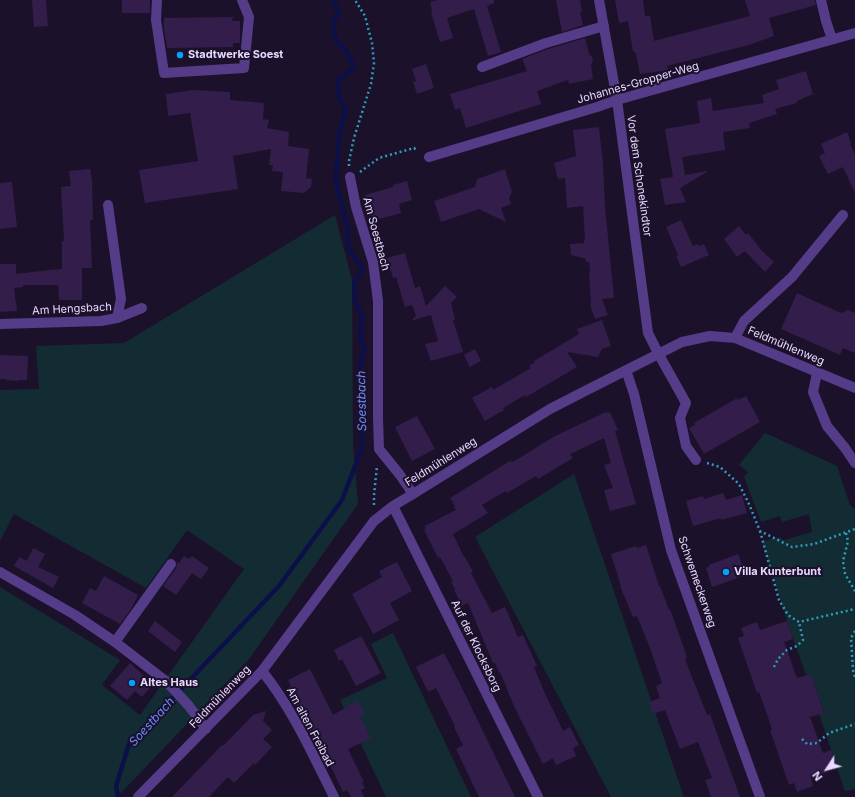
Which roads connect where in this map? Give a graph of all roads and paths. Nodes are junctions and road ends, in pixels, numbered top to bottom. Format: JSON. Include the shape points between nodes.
{"nodes":[{"id":1,"x":157,"y":0,"type":"edge"},
{"id":2,"x":242,"y":0,"type":"edge"},
{"id":3,"x":355,"y":0,"type":"edge"},
{"id":4,"x":599,"y":0,"type":"edge"},
{"id":5,"x":820,"y":0,"type":"edge"},
{"id":6,"x":604,"y":26,"type":"junction"},
{"id":7,"x":855,"y":33,"type":"edge"},
{"id":8,"x":832,"y":39,"type":"junction"},
{"id":9,"x":482,"y":67,"type":"dead end"},
{"id":10,"x":617,"y":100,"type":"junction"},
{"id":11,"x":429,"y":157,"type":"joint"},
{"id":12,"x":350,"y":176,"type":"junction"},
{"id":13,"x":108,"y":205,"type":"dead end"},
{"id":14,"x":843,"y":215,"type":"dead end"},
{"id":15,"x":142,"y":308,"type":"dead end"},
{"id":16,"x":117,"y":318,"type":"junction"},
{"id":17,"x":0,"y":324,"type":"edge"},
{"id":18,"x":735,"y":338,"type":"junction"},
{"id":19,"x":658,"y":353,"type":"junction"},
{"id":20,"x":626,"y":370,"type":"junction"},
{"id":21,"x":817,"y":373,"type":"junction"},
{"id":22,"x":855,"y":388,"type":"edge"},
{"id":23,"x":379,"y":449,"type":"junction"},
{"id":24,"x":696,"y":460,"type":"joint"},
{"id":25,"x":855,"y":464,"type":"edge"},
{"id":26,"x":413,"y":494,"type":"junction"},
{"id":27,"x":393,"y":506,"type":"junction"},
{"id":28,"x":374,"y":521,"type":"junction"},
{"id":29,"x":855,"y":529,"type":"edge"},
{"id":30,"x":760,"y":531,"type":"junction"},
{"id":31,"x":846,"y":532,"type":"junction"},
{"id":32,"x":170,"y":564,"type":"dead end"},
{"id":33,"x":0,"y":572,"type":"edge"},
{"id":34,"x":855,"y":591,"type":"edge"},
{"id":35,"x":855,"y":609,"type":"edge"},
{"id":36,"x":799,"y":622,"type":"junction"},
{"id":37,"x":855,"y":631,"type":"edge"},
{"id":38,"x":115,"y":642,"type":"junction"},
{"id":39,"x":774,"y":667,"type":"dead end"},
{"id":40,"x":262,"y":671,"type":"junction"},
{"id":41,"x":855,"y":677,"type":"edge"},
{"id":42,"x":855,"y":724,"type":"edge"},
{"id":43,"x":206,"y":729,"type":"junction"},
{"id":44,"x":802,"y":739,"type":"dead end"},
{"id":45,"x":138,"y":797,"type":"edge"},
{"id":46,"x":334,"y":797,"type":"edge"},
{"id":47,"x":538,"y":797,"type":"edge"},
{"id":48,"x":760,"y":797,"type":"edge"}],
"edges":[{"from":1,"to":2,"type":"street","via":[[156,20],[164,73],[244,68],[249,17]]},
{"from":3,"to":12,"type":"path","via":[[365,16],[374,63],[371,84],[349,161]]},
{"from":4,"to":6,"type":"street","name":"Vor dem Schonekindtor"},
{"from":5,"to":8,"type":"street"},
{"from":6,"to":9,"type":"street","via":[[546,43]]},
{"from":6,"to":10,"type":"street","name":"Vor dem Schonekindtor"},
{"from":7,"to":8,"type":"street","name":"Johannes-Gropper-Weg"},
{"from":8,"to":10,"type":"street","name":"Johannes-Gropper-Weg"},
{"from":10,"to":11,"type":"street","name":"Johannes-Gropper-Weg"},
{"from":10,"to":19,"type":"street","name":"Vor dem Schonekindtor","via":[[648,333]]},
{"from":11,"to":12,"type":"path","via":[[414,148],[379,158],[361,172]]},
{"from":12,"to":23,"type":"street","name":"Am Soestbach","via":[[356,207],[373,262],[378,301]]},
{"from":13,"to":16,"type":"street","via":[[121,299]]},
{"from":14,"to":18,"type":"street","via":[[792,277],[744,321]]},
{"from":15,"to":16,"type":"street","name":"Am Hengsbach"},
{"from":16,"to":17,"type":"street","name":"Am Hengsbach","via":[[101,321]]},
{"from":18,"to":19,"type":"street","name":"Feldmühlenweg","via":[[710,336],[682,342]]},
{"from":18,"to":21,"type":"street","name":"Feldmühlenweg"},
{"from":19,"to":20,"type":"street","name":"Feldmühlenweg"},
{"from":19,"to":24,"type":"street","name":"Vor dem Schonekindtor","via":[[686,403],[680,418],[686,446]]},
{"from":20,"to":26,"type":"street","name":"Feldmühlenweg","via":[[550,409]]},
{"from":20,"to":48,"type":"street","name":"Schwemeckerweg","via":[[671,550]]},
{"from":21,"to":22,"type":"street","name":"Feldmühlenweg"},
{"from":21,"to":25,"type":"street","via":[[813,392],[828,426]]},
{"from":23,"to":26,"type":"street"},
{"from":23,"to":28,"type":"path"},
{"from":24,"to":30,"type":"path","via":[[720,467],[739,484]]},
{"from":26,"to":27,"type":"street","name":"Feldmühlenweg"},
{"from":27,"to":28,"type":"street","name":"Feldmühlenweg"},
{"from":27,"to":47,"type":"street","name":"Auf der Klocksborg"},
{"from":28,"to":40,"type":"street","name":"Feldmühlenweg"},
{"from":29,"to":31,"type":"path"},
{"from":30,"to":31,"type":"path","via":[[792,547],[814,544]]},
{"from":30,"to":36,"type":"path","via":[[779,600],[788,615]]},
{"from":31,"to":34,"type":"path","via":[[848,541],[843,561],[845,574]]},
{"from":32,"to":38,"type":"street"},
{"from":33,"to":38,"type":"street","via":[[75,614]]},
{"from":35,"to":36,"type":"path"},
{"from":36,"to":39,"type":"path","via":[[803,640],[797,646],[786,650]]},
{"from":37,"to":41,"type":"path","via":[[851,638]]},
{"from":38,"to":43,"type":"street","via":[[167,682]]},
{"from":40,"to":43,"type":"street","name":"Feldmühlenweg"},
{"from":40,"to":46,"type":"street","name":"Am alten Freibad","via":[[275,687],[309,746]]},
{"from":42,"to":44,"type":"path","via":[[829,733],[816,743],[807,744]]},
{"from":43,"to":45,"type":"street","name":"Feldmühlenweg"}]}
